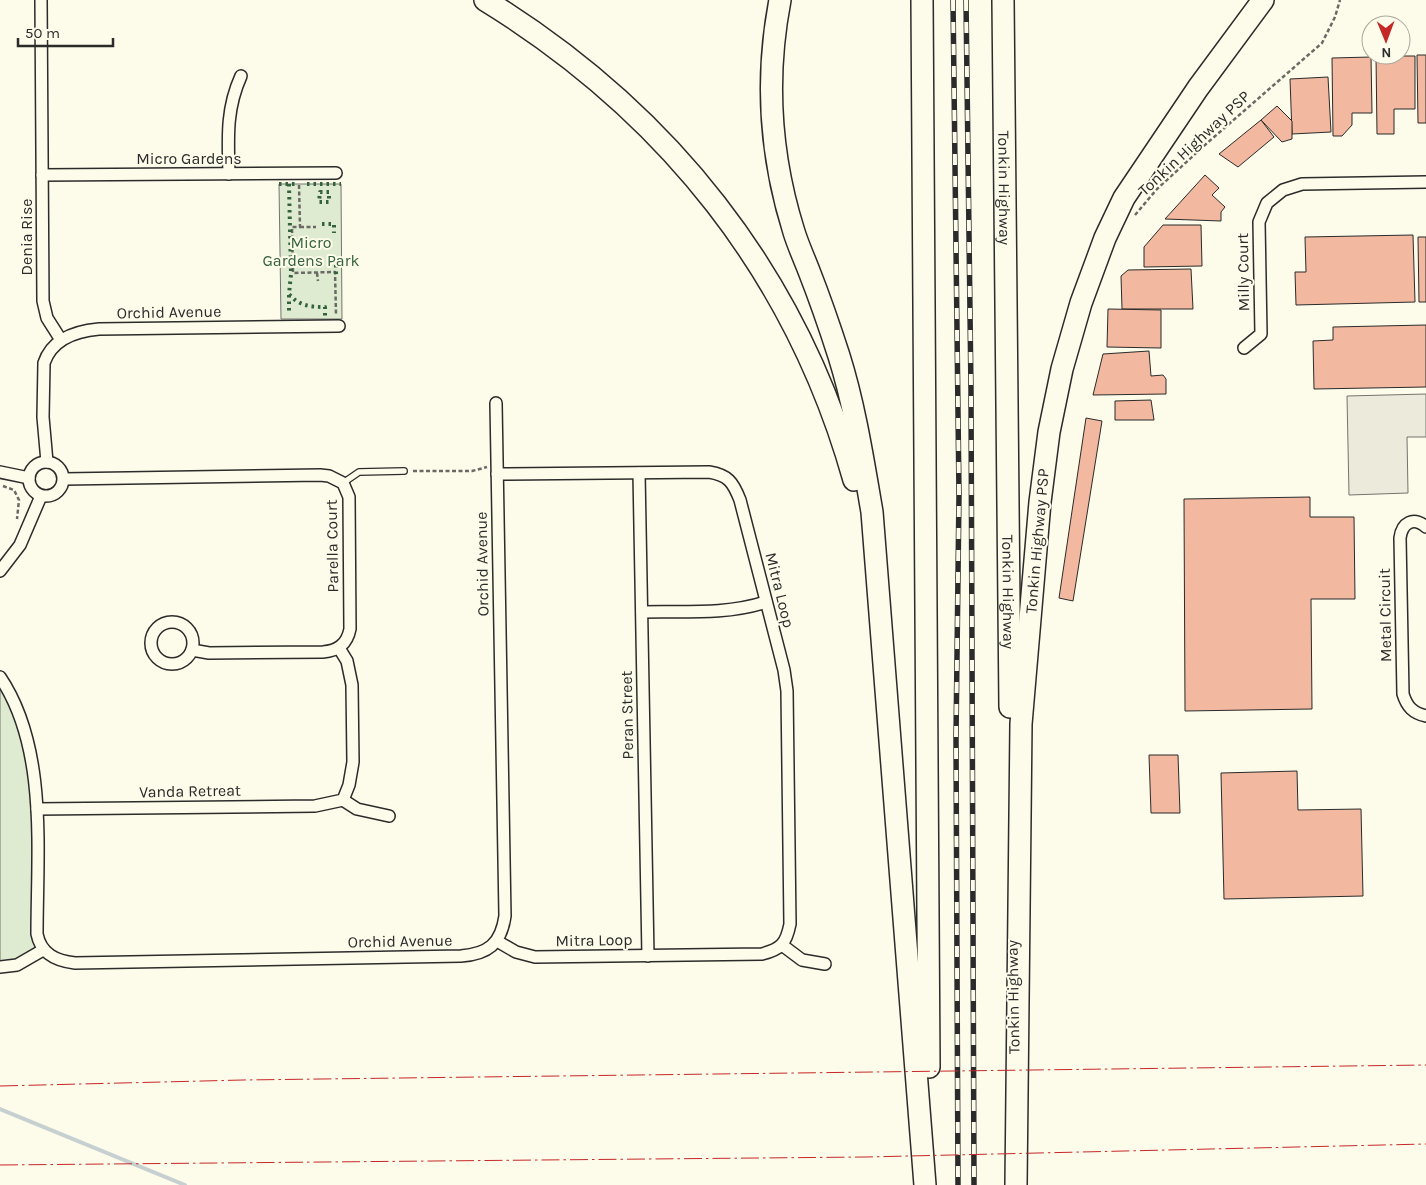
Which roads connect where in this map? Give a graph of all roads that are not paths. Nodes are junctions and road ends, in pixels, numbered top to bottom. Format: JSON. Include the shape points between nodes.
{"nodes":[{"id":1,"x":41,"y":0,"type":"edge"},
{"id":2,"x":484,"y":0,"type":"edge"},
{"id":3,"x":780,"y":0,"type":"edge"},
{"id":4,"x":922,"y":0,"type":"edge"},
{"id":5,"x":1003,"y":0,"type":"edge"},
{"id":6,"x":1264,"y":0,"type":"edge"},
{"id":7,"x":241,"y":76,"type":"dead end"},
{"id":8,"x":336,"y":173,"type":"dead end"},
{"id":9,"x":229,"y":174,"type":"junction"},
{"id":10,"x":42,"y":175,"type":"junction"},
{"id":11,"x":1426,"y":182,"type":"edge"},
{"id":12,"x":337,"y":326,"type":"road end"},
{"id":13,"x":62,"y":340,"type":"junction"},
{"id":14,"x":1244,"y":348,"type":"dead end"},
{"id":15,"x":496,"y":403,"type":"dead end"},
{"id":16,"x":47,"y":462,"type":"junction"},
{"id":17,"x":497,"y":469,"type":"junction"},
{"id":18,"x":404,"y":471,"type":"road end"},
{"id":19,"x":2,"y":473,"type":"edge"},
{"id":20,"x":639,"y":473,"type":"junction"},
{"id":21,"x":29,"y":478,"type":"junction"},
{"id":22,"x":64,"y":479,"type":"junction"},
{"id":23,"x":343,"y":483,"type":"junction"},
{"id":24,"x":41,"y":496,"type":"junction"},
{"id":25,"x":1426,"y":527,"type":"edge"},
{"id":26,"x":0,"y":571,"type":"edge"},
{"id":27,"x":878,"y":600,"type":"junction"},
{"id":28,"x":766,"y":602,"type":"junction"},
{"id":29,"x":642,"y":612,"type":"junction"},
{"id":30,"x":339,"y":648,"type":"junction"},
{"id":31,"x":192,"y":650,"type":"dead end"},
{"id":32,"x":0,"y":677,"type":"edge"},
{"id":33,"x":1426,"y":716,"type":"edge"},
{"id":34,"x":343,"y":800,"type":"junction"},
{"id":35,"x":37,"y":809,"type":"junction"},
{"id":36,"x":389,"y":816,"type":"dead end"},
{"id":37,"x":497,"y":940,"type":"junction"},
{"id":38,"x":782,"y":945,"type":"junction"},
{"id":39,"x":43,"y":950,"type":"junction"},
{"id":40,"x":648,"y":956,"type":"junction"},
{"id":41,"x":825,"y":964,"type":"dead end"},
{"id":42,"x":0,"y":967,"type":"edge"},
{"id":43,"x":925,"y":1185,"type":"edge"},
{"id":44,"x":930,"y":1185,"type":"edge"},
{"id":45,"x":1016,"y":1185,"type":"edge"}],
"edges":[{"from":1,"to":10,"type":"street","name":"Denia Rise"},
{"from":2,"to":27,"type":"highway","via":[[561,51],[638,116],[706,190],[736,230],[789,315],[830,406],[860,502]]},
{"from":3,"to":27,"type":"highway","via":[[772,66],[775,150],[794,233],[840,358],[856,424],[872,512]]},
{"from":4,"to":44,"type":"highway"},
{"from":5,"to":45,"type":"highway","name":"Tonkin Highway"},
{"from":6,"to":45,"type":"highway","via":[[1198,88],[1124,198],[1081,303],[1062,369],[1049,432],[1040,502],[1021,724]]},
{"from":7,"to":9,"type":"street","via":[[230,108]]},
{"from":8,"to":9,"type":"street","name":"Micro Gardens"},
{"from":9,"to":10,"type":"street","name":"Micro Gardens"},
{"from":10,"to":13,"type":"street","name":"Denia Rise","via":[[43,301],[47,318]]},
{"from":11,"to":14,"type":"street","name":"Milly Court","via":[[1302,184],[1283,190],[1267,203],[1259,222],[1261,334]]},
{"from":12,"to":13,"type":"street","name":"Orchid Avenue","via":[[99,329],[75,333]]},
{"from":13,"to":16,"type":"street","via":[[47,355],[43,370]]},
{"from":15,"to":17,"type":"street","name":"Orchid Avenue"},
{"from":16,"to":21,"type":"street","via":[[33,468]]},
{"from":16,"to":22,"type":"street","via":[[59,467]]},
{"from":17,"to":20,"type":"street","name":"Mitra Loop"},
{"from":17,"to":37,"type":"street","name":"Orchid Avenue","via":[[505,916],[502,934]]},
{"from":18,"to":23,"type":"lane","via":[[359,472]]},
{"from":19,"to":21,"type":"street"},
{"from":20,"to":28,"type":"street","name":"Mitra Loop","via":[[709,472],[728,479],[740,500]]},
{"from":20,"to":29,"type":"street","name":"Peran Street"},
{"from":21,"to":24,"type":"street","via":[[32,489]]},
{"from":22,"to":23,"type":"street","name":"Parella Court","via":[[320,475]]},
{"from":22,"to":24,"type":"street","via":[[57,493]]},
{"from":23,"to":30,"type":"street","name":"Parella Court","via":[[348,497],[350,629],[348,638]]},
{"from":24,"to":26,"type":"street","via":[[20,545]]},
{"from":25,"to":33,"type":"street","name":"Metal Circuit","via":[[1420,522],[1410,522],[1404,525],[1400,538],[1403,694],[1409,708]]},
{"from":27,"to":43,"type":"highway"},
{"from":28,"to":29,"type":"street","via":[[722,611]]},
{"from":28,"to":38,"type":"street","name":"Mitra Loop","via":[[784,670],[788,707],[790,924]]},
{"from":29,"to":40,"type":"street","name":"Peran Street"},
{"from":30,"to":31,"type":"street","via":[[314,652]]},
{"from":30,"to":34,"type":"street","via":[[350,668],[352,685],[353,762]]},
{"from":32,"to":35,"type":"street","via":[[25,733],[34,770]]},
{"from":34,"to":35,"type":"street","name":"Vanda Retreat","via":[[315,806]]},
{"from":34,"to":36,"type":"street","via":[[357,809]]},
{"from":35,"to":39,"type":"street","via":[[37,934]]},
{"from":37,"to":39,"type":"street","name":"Orchid Avenue","via":[[490,948],[472,956],[75,963],[63,962]]},
{"from":37,"to":40,"type":"street","name":"Mitra Loop","via":[[516,952],[535,958]]},
{"from":38,"to":40,"type":"street","name":"Mitra Loop","via":[[762,954]]},
{"from":38,"to":41,"type":"street","via":[[802,960]]},
{"from":39,"to":42,"type":"street","via":[[17,965]]}]}
